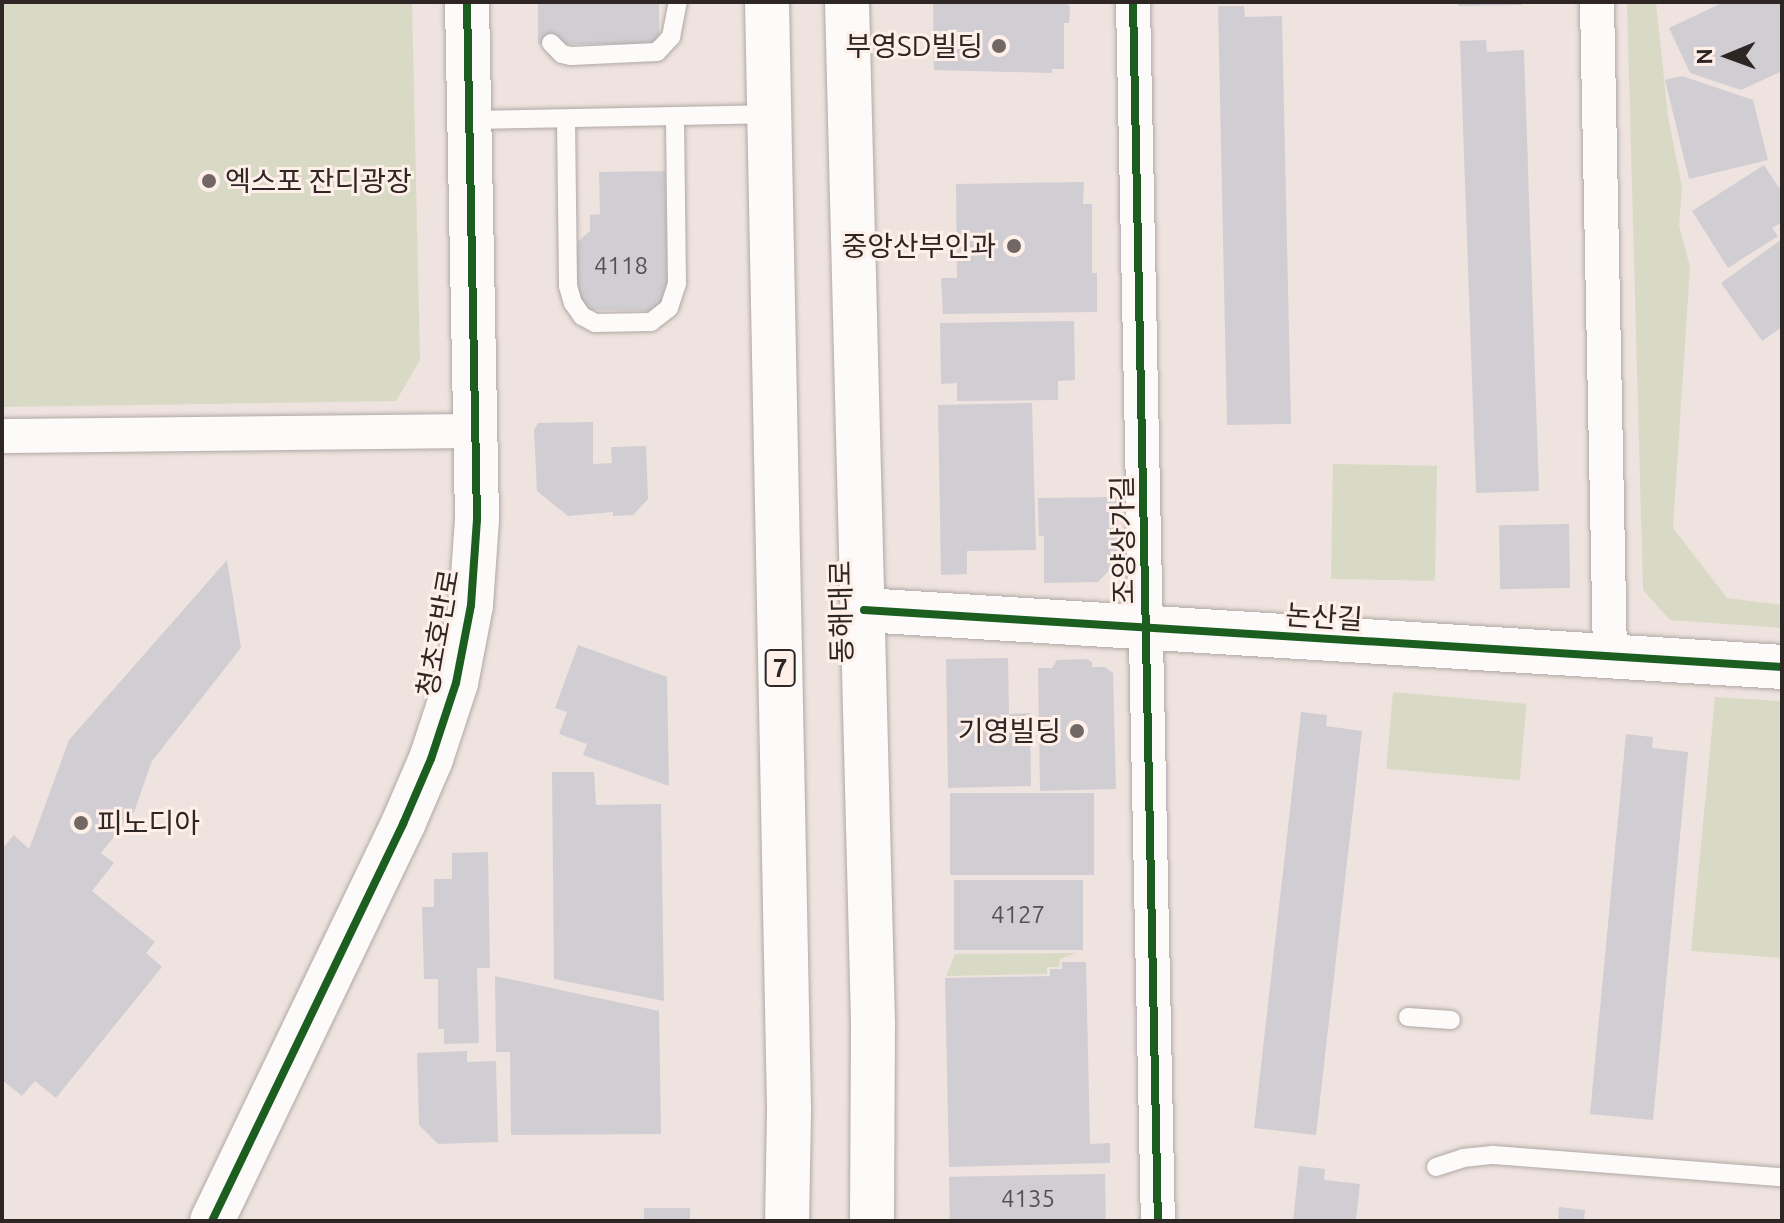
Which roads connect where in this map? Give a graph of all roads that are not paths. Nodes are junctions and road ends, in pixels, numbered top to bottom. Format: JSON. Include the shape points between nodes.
{"nodes":[{"id":1,"x":467,"y":2,"type":"edge"},
{"id":2,"x":678,"y":2,"type":"edge"},
{"id":3,"x":767,"y":2,"type":"edge"},
{"id":4,"x":847,"y":2,"type":"edge"},
{"id":5,"x":1133,"y":2,"type":"edge"},
{"id":6,"x":1597,"y":2,"type":"edge"},
{"id":7,"x":551,"y":43,"type":"dead end"},
{"id":8,"x":769,"y":114,"type":"junction"},
{"id":9,"x":675,"y":116,"type":"junction"},
{"id":10,"x":566,"y":119,"type":"junction"},
{"id":11,"x":470,"y":120,"type":"junction"},
{"id":12,"x":476,"y":431,"type":"junction"},
{"id":13,"x":2,"y":436,"type":"edge"},
{"id":14,"x":864,"y":610,"type":"junction"},
{"id":15,"x":1147,"y":627,"type":"junction"},
{"id":16,"x":1610,"y":658,"type":"junction"},
{"id":17,"x":1782,"y":667,"type":"edge"},
{"id":18,"x":1408,"y":1017,"type":"dead end"},
{"id":19,"x":1451,"y":1020,"type":"dead end"},
{"id":20,"x":1436,"y":1167,"type":"dead end"},
{"id":21,"x":1782,"y":1177,"type":"edge"},
{"id":22,"x":212,"y":1221,"type":"edge"},
{"id":23,"x":787,"y":1221,"type":"edge"},
{"id":24,"x":872,"y":1221,"type":"edge"},
{"id":25,"x":1158,"y":1221,"type":"edge"}],
"edges":[{"from":1,"to":11,"type":"main road","name":"청초호반로"},
{"from":2,"to":7,"type":"lane","via":[[671,37],[657,52],[571,56]]},
{"from":3,"to":8,"type":"main road","number":"7"},
{"from":4,"to":14,"type":"main road","name":"동해대로"},
{"from":5,"to":15,"type":"street","name":"조양상가길"},
{"from":6,"to":16,"type":"street"},
{"from":8,"to":9,"type":"lane"},
{"from":8,"to":23,"type":"main road","number":"7"},
{"from":9,"to":10,"type":"lane"},
{"from":9,"to":10,"type":"lane","via":[[677,284],[669,308],[651,322],[595,323],[573,303],[568,286]]},
{"from":10,"to":11,"type":"lane"},
{"from":11,"to":12,"type":"main road","name":"청초호반로"},
{"from":12,"to":13,"type":"street"},
{"from":12,"to":22,"type":"main road","name":"청초호반로","via":[[471,605],[456,683],[431,759]]},
{"from":14,"to":15,"type":"main road","name":"논산길"},
{"from":14,"to":24,"type":"main road","name":"동해대로"},
{"from":15,"to":16,"type":"main road","name":"논산길"},
{"from":15,"to":25,"type":"street","name":"조양상가길"},
{"from":16,"to":17,"type":"main road","name":"논산길"},
{"from":18,"to":19,"type":"lane"},
{"from":20,"to":21,"type":"lane","via":[[1493,1155]]}]}
